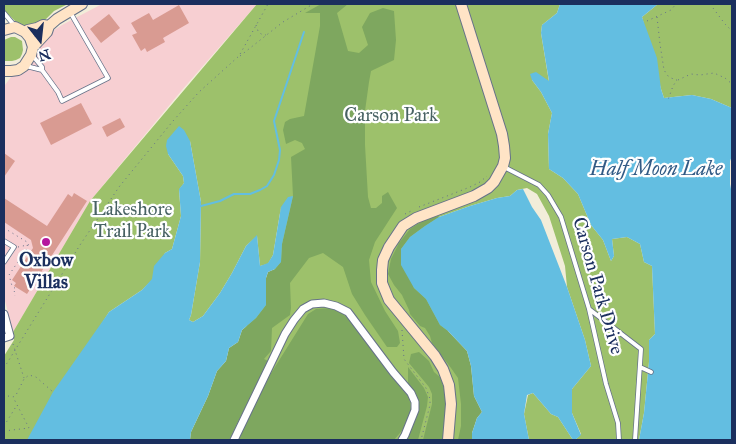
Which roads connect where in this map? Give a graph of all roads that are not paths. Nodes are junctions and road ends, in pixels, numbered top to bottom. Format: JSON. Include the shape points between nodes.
{"nodes":[{"id":1,"x":82,"y":4,"type":"edge"},
{"id":2,"x":461,"y":4,"type":"edge"},
{"id":3,"x":69,"y":11,"type":"junction"},
{"id":4,"x":4,"y":13,"type":"edge"},
{"id":5,"x":49,"y":26,"type":"junction"},
{"id":6,"x":15,"y":27,"type":"junction"},
{"id":7,"x":4,"y":30,"type":"edge"},
{"id":8,"x":26,"y":32,"type":"junction"},
{"id":9,"x":32,"y":51,"type":"junction"},
{"id":10,"x":24,"y":66,"type":"junction"},
{"id":11,"x":42,"y":70,"type":"junction"},
{"id":12,"x":7,"y":71,"type":"edge"},
{"id":13,"x":4,"y":81,"type":"edge"},
{"id":14,"x":503,"y":166,"type":"junction"},
{"id":15,"x":4,"y":241,"type":"edge"},
{"id":16,"x":4,"y":262,"type":"edge"},
{"id":17,"x":589,"y":309,"type":"junction"},
{"id":18,"x":4,"y":314,"type":"edge"},
{"id":19,"x":7,"y":337,"type":"edge"},
{"id":20,"x":640,"y":367,"type":"junction"},
{"id":21,"x":651,"y":372,"type":"dead end"},
{"id":22,"x":234,"y":440,"type":"edge"},
{"id":23,"x":402,"y":440,"type":"edge"},
{"id":24,"x":448,"y":440,"type":"edge"},
{"id":25,"x":619,"y":440,"type":"edge"},
{"id":26,"x":635,"y":440,"type":"edge"}],
"edges":[{"from":1,"to":3,"type":"street"},
{"from":2,"to":14,"type":"street","via":[[502,134]]},
{"from":3,"to":5,"type":"street"},
{"from":3,"to":11,"type":"lane","via":[[108,78],[62,101]]},
{"from":4,"to":6,"type":"lane"},
{"from":5,"to":8,"type":"street","via":[[42,25]]},
{"from":5,"to":9,"type":"street"},
{"from":6,"to":7,"type":"street"},
{"from":6,"to":8,"type":"street"},
{"from":8,"to":9,"type":"street"},
{"from":9,"to":10,"type":"street"},
{"from":9,"to":11,"type":"lane"},
{"from":10,"to":11,"type":"lane"},
{"from":10,"to":12,"type":"street"},
{"from":12,"to":13,"type":"street"},
{"from":14,"to":17,"type":"lane","name":"Carson Park Drive","via":[[539,185],[555,204]]},
{"from":14,"to":24,"type":"street","via":[[488,188],[403,226],[383,260],[382,282],[389,300],[436,356],[449,385]]},
{"from":15,"to":16,"type":"lane","via":[[14,247]]},
{"from":17,"to":20,"type":"lane","via":[[641,349]]},
{"from":17,"to":25,"type":"lane","name":"Carson Park Drive","via":[[618,423]]},
{"from":18,"to":19,"type":"street"},
{"from":20,"to":21,"type":"lane"},
{"from":20,"to":26,"type":"lane"},
{"from":22,"to":23,"type":"street","via":[[294,320],[302,309],[324,303],[348,312],[411,393],[415,410]]}]}
